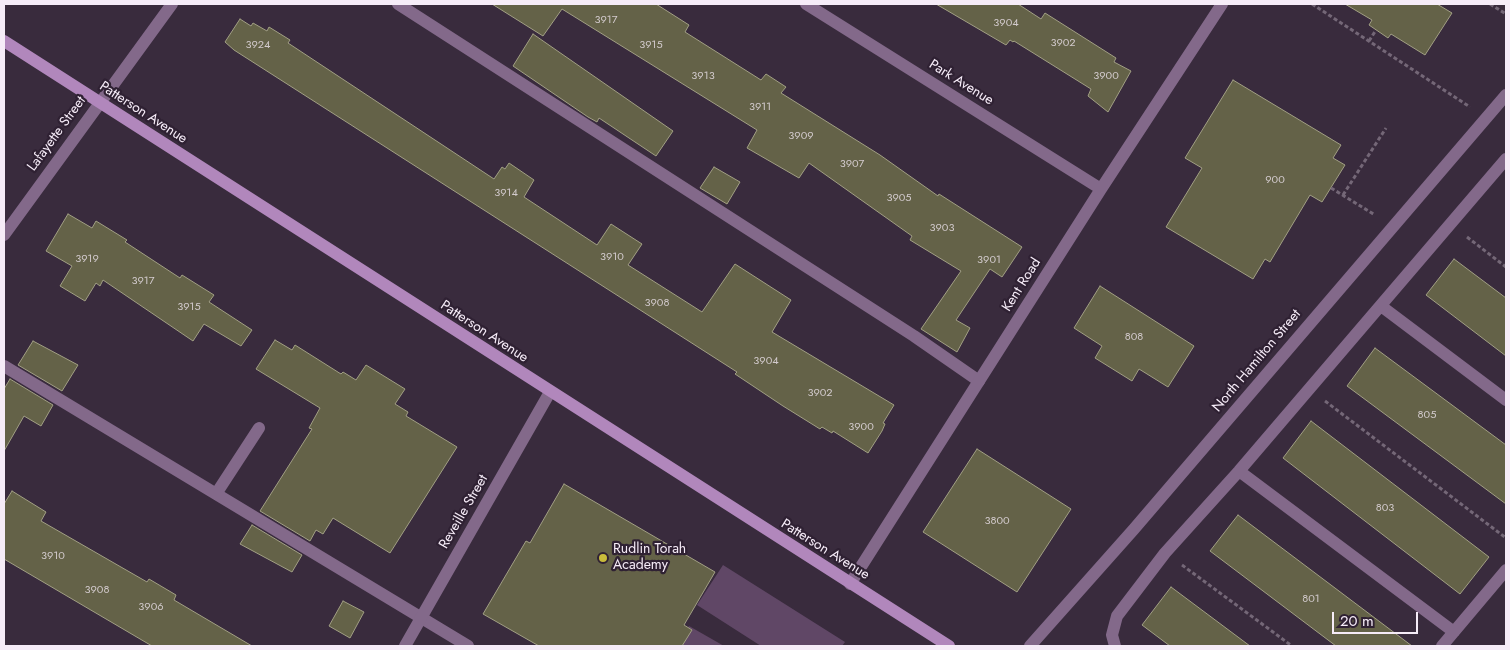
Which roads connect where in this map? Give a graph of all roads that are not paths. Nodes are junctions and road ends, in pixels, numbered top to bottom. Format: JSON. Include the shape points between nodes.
{"nodes":[{"id":1,"x":172,"y":4,"type":"edge"},
{"id":2,"x":398,"y":4,"type":"edge"},
{"id":3,"x":806,"y":4,"type":"edge"},
{"id":4,"x":1222,"y":4,"type":"edge"},
{"id":5,"x":4,"y":41,"type":"edge"},
{"id":6,"x":1506,"y":95,"type":"edge"},
{"id":7,"x":98,"y":102,"type":"junction"},
{"id":8,"x":1506,"y":159,"type":"edge"},
{"id":9,"x":1101,"y":189,"type":"junction"},
{"id":10,"x":4,"y":235,"type":"edge"},
{"id":11,"x":1381,"y":306,"type":"junction"},
{"id":12,"x":4,"y":366,"type":"edge"},
{"id":13,"x":979,"y":381,"type":"junction"},
{"id":14,"x":550,"y":392,"type":"junction"},
{"id":15,"x":1506,"y":400,"type":"edge"},
{"id":16,"x":259,"y":428,"type":"dead end"},
{"id":17,"x":1239,"y":471,"type":"junction"},
{"id":18,"x":216,"y":494,"type":"junction"},
{"id":19,"x":1506,"y":570,"type":"edge"},
{"id":20,"x":850,"y":584,"type":"junction"},
{"id":21,"x":421,"y":618,"type":"junction"},
{"id":22,"x":1454,"y":632,"type":"junction"},
{"id":23,"x":405,"y":646,"type":"edge"},
{"id":24,"x":468,"y":646,"type":"edge"},
{"id":25,"x":949,"y":646,"type":"edge"},
{"id":26,"x":1030,"y":646,"type":"edge"},
{"id":27,"x":1115,"y":646,"type":"edge"},
{"id":28,"x":1442,"y":646,"type":"edge"}],
"edges":[{"from":1,"to":7,"type":"street","name":"Lafayette Street"},
{"from":2,"to":13,"type":"street"},
{"from":3,"to":9,"type":"street","name":"Park Avenue"},
{"from":4,"to":9,"type":"street","name":"Kent Road"},
{"from":5,"to":7,"type":"main road","name":"Patterson Avenue"},
{"from":6,"to":26,"type":"street","name":"North Hamilton Street"},
{"from":7,"to":10,"type":"street","name":"Lafayette Street"},
{"from":7,"to":14,"type":"main road","name":"Patterson Avenue"},
{"from":8,"to":11,"type":"street"},
{"from":9,"to":13,"type":"street","name":"Kent Road"},
{"from":11,"to":15,"type":"street"},
{"from":11,"to":17,"type":"street"},
{"from":12,"to":18,"type":"street"},
{"from":13,"to":20,"type":"street","name":"Kent Road"},
{"from":14,"to":20,"type":"main road","name":"Patterson Avenue"},
{"from":14,"to":21,"type":"street","name":"Reveille Street"},
{"from":16,"to":18,"type":"street"},
{"from":17,"to":22,"type":"street"},
{"from":17,"to":27,"type":"street","via":[[1165,553],[1125,604],[1113,630]]},
{"from":18,"to":21,"type":"street"},
{"from":19,"to":22,"type":"street"},
{"from":20,"to":25,"type":"main road","name":"Patterson Avenue"},
{"from":21,"to":23,"type":"street","name":"Reveille Street"},
{"from":21,"to":24,"type":"street"},
{"from":22,"to":28,"type":"street"}]}
